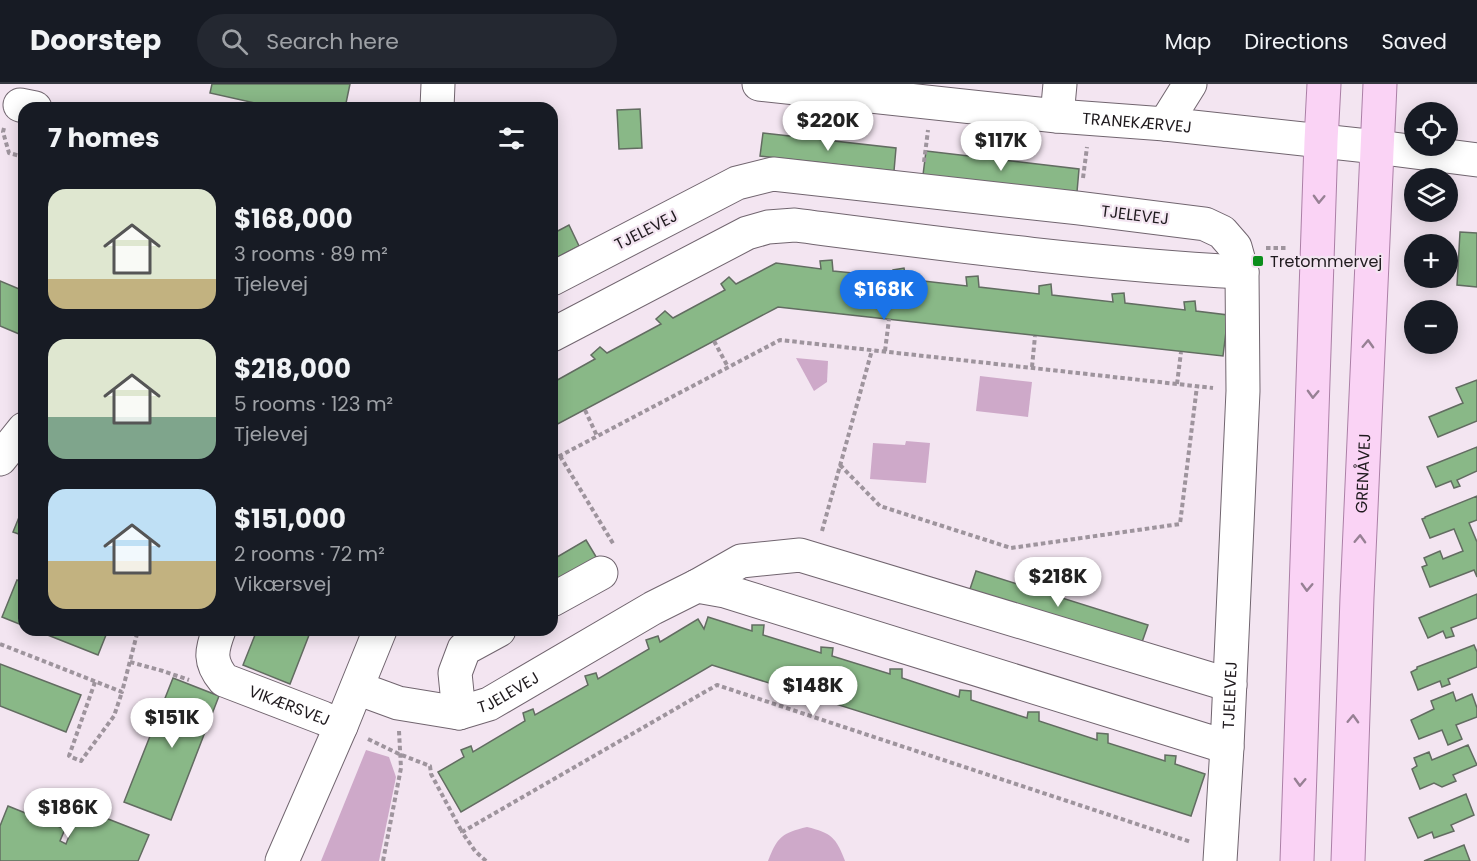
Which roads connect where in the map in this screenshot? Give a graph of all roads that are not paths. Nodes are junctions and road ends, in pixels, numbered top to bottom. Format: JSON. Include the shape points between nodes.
{"nodes":[{"id":1,"x":438,"y":84,"type":"edge"},
{"id":2,"x":759,"y":84,"type":"edge"},
{"id":3,"x":1060,"y":84,"type":"edge"},
{"id":4,"x":1190,"y":84,"type":"edge"},
{"id":5,"x":1324,"y":84,"type":"edge"},
{"id":6,"x":1380,"y":84,"type":"edge"},
{"id":7,"x":933,"y":94,"type":"edge"},
{"id":8,"x":437,"y":102,"type":"edge"},
{"id":9,"x":1057,"y":116,"type":"junction"},
{"id":10,"x":1165,"y":124,"type":"junction"},
{"id":11,"x":1321,"y":141,"type":"junction"},
{"id":12,"x":1377,"y":147,"type":"junction"},
{"id":13,"x":1477,"y":160,"type":"edge"},
{"id":14,"x":1238,"y":260,"type":"junction"},
{"id":15,"x":558,"y":276,"type":"edge"},
{"id":16,"x":558,"y":333,"type":"edge"},
{"id":17,"x":18,"y":436,"type":"edge"},
{"id":18,"x":0,"y":459,"type":"edge"},
{"id":19,"x":609,"y":562,"type":"road end"},
{"id":20,"x":697,"y":586,"type":"junction"},
{"id":21,"x":558,"y":596,"type":"edge"},
{"id":22,"x":217,"y":636,"type":"edge"},
{"id":23,"x":378,"y":636,"type":"edge"},
{"id":24,"x":488,"y":636,"type":"edge"},
{"id":25,"x":1230,"y":686,"type":"junction"},
{"id":26,"x":357,"y":688,"type":"junction"},
{"id":27,"x":459,"y":713,"type":"junction"},
{"id":28,"x":341,"y":726,"type":"junction"},
{"id":29,"x":1227,"y":747,"type":"junction"},
{"id":30,"x":1221,"y":856,"type":"edge"},
{"id":31,"x":282,"y":861,"type":"edge"},
{"id":32,"x":1297,"y":861,"type":"edge"},
{"id":33,"x":1347,"y":861,"type":"edge"}],
"edges":[{"from":1,"to":8,"type":"street"},
{"from":2,"to":7,"type":"street","name":"TRANEKÆRVEJ"},
{"from":3,"to":9,"type":"street"},
{"from":4,"to":10,"type":"street"},
{"from":5,"to":11,"type":"main road"},
{"from":6,"to":12,"type":"main road","name":"GRENÅVEJ"},
{"from":7,"to":9,"type":"street","name":"TRANEKÆRVEJ"},
{"from":9,"to":10,"type":"street","name":"TRANEKÆRVEJ"},
{"from":10,"to":11,"type":"street","name":"TRANEKÆRVEJ"},
{"from":11,"to":12,"type":"street","name":"TRANEKÆRVEJ"},
{"from":11,"to":32,"type":"main road","one_way":true},
{"from":12,"to":13,"type":"street","name":"TRANEKÆRVEJ"},
{"from":33,"to":12,"type":"main road","name":"GRENÅVEJ","one_way":true},
{"from":14,"to":15,"type":"street","name":"TJELEVEJ","via":[[1222,232],[1205,224],[773,174],[737,183]]},
{"from":14,"to":16,"type":"street","via":[[1190,269],[795,225],[768,227],[747,233]]},
{"from":14,"to":25,"type":"street","name":"TJELEVEJ","via":[[1243,391]]},
{"from":17,"to":18,"type":"street"},
{"from":19,"to":21,"type":"street"},
{"from":20,"to":25,"type":"street","via":[[741,561],[800,555]]},
{"from":20,"to":27,"type":"street","name":"TJELEVEJ","via":[[489,704]]},
{"from":20,"to":29,"type":"street","name":"TJELEVEJ","via":[[725,591]]},
{"from":22,"to":28,"type":"street","name":"VIKÆRSVEJ","via":[[213,650],[215,670],[224,680]]},
{"from":23,"to":26,"type":"street","name":"VIKÆRSVEJ"},
{"from":24,"to":27,"type":"street","via":[[464,650],[455,673]]},
{"from":25,"to":29,"type":"street","name":"TJELEVEJ"},
{"from":26,"to":27,"type":"street","name":"TJELEVEJ","via":[[398,703]]},
{"from":26,"to":28,"type":"street","name":"VIKÆRSVEJ"},
{"from":28,"to":31,"type":"street","name":"VIKÆRSVEJ"},
{"from":29,"to":30,"type":"street","name":"TJELEVEJ"}]}
